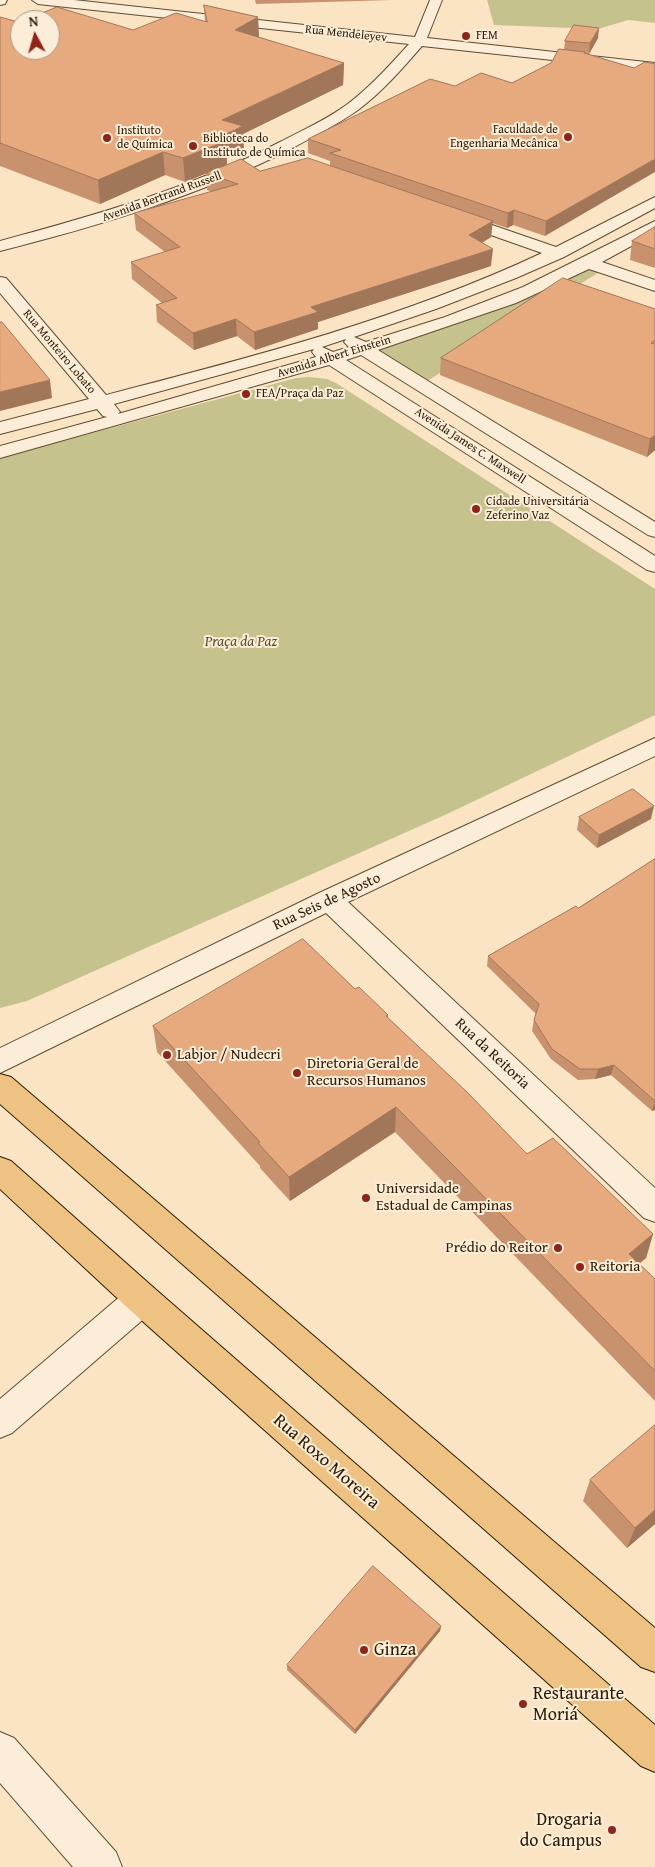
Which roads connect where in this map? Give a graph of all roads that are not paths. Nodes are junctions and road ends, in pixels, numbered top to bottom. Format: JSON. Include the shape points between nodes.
{"nodes":[{"id":1,"x":38,"y":0,"type":"edge"},
{"id":2,"x":436,"y":0,"type":"edge"},
{"id":3,"x":419,"y":42,"type":"junction"},
{"id":4,"x":655,"y":67,"type":"edge"},
{"id":5,"x":271,"y":154,"type":"junction"},
{"id":6,"x":293,"y":162,"type":"edge"},
{"id":7,"x":655,"y":202,"type":"edge"},
{"id":8,"x":439,"y":212,"type":"edge"},
{"id":9,"x":655,"y":226,"type":"edge"},
{"id":10,"x":0,"y":246,"type":"edge"},
{"id":11,"x":558,"y":253,"type":"junction"},
{"id":12,"x":588,"y":263,"type":"junction"},
{"id":13,"x":0,"y":282,"type":"edge"},
{"id":14,"x":655,"y":286,"type":"edge"},
{"id":15,"x":341,"y":334,"type":"junction"},
{"id":16,"x":310,"y":344,"type":"junction"},
{"id":17,"x":363,"y":348,"type":"junction"},
{"id":18,"x":332,"y":358,"type":"junction"},
{"id":19,"x":101,"y":401,"type":"junction"},
{"id":20,"x":118,"y":421,"type":"junction"},
{"id":21,"x":0,"y":428,"type":"edge"},
{"id":22,"x":0,"y":452,"type":"edge"},
{"id":23,"x":655,"y":531,"type":"edge"},
{"id":24,"x":655,"y":565,"type":"edge"},
{"id":25,"x":655,"y":746,"type":"edge"},
{"id":26,"x":329,"y":900,"type":"junction"},
{"id":27,"x":0,"y":1061,"type":"edge"},
{"id":28,"x":0,"y":1086,"type":"edge"},
{"id":29,"x":0,"y":1170,"type":"edge"},
{"id":30,"x":655,"y":1208,"type":"edge"},
{"id":31,"x":142,"y":1299,"type":"junction"},
{"id":32,"x":0,"y":1421,"type":"edge"},
{"id":33,"x":655,"y":1653,"type":"edge"},
{"id":34,"x":0,"y":1752,"type":"edge"},
{"id":35,"x":655,"y":1752,"type":"edge"},
{"id":36,"x":101,"y":1867,"type":"edge"}],
"edges":[{"from":1,"to":3,"type":"street","name":"Rua Mendeleyev"},
{"from":2,"to":3,"type":"street","name":"Avenida Bertrand Russell"},
{"from":3,"to":4,"type":"street","name":"Rua Mendeleyev"},
{"from":3,"to":5,"type":"street","name":"Avenida Bertrand Russell","via":[[351,108]]},
{"from":5,"to":6,"type":"street"},
{"from":5,"to":10,"type":"street","name":"Avenida Bertrand Russell","via":[[160,199],[95,221]]},
{"from":7,"to":11,"type":"street","name":"Avenida Albert Einstein"},
{"from":8,"to":11,"type":"street"},
{"from":9,"to":12,"type":"street","name":"Avenida Albert Einstein"},
{"from":11,"to":15,"type":"street","name":"Avenida Albert Einstein","via":[[489,283]]},
{"from":12,"to":14,"type":"street"},
{"from":12,"to":17,"type":"street","name":"Avenida Albert Einstein","via":[[511,299]]},
{"from":13,"to":19,"type":"street","name":"Rua Monteiro Lobato"},
{"from":15,"to":16,"type":"street","name":"Avenida Albert Einstein"},
{"from":15,"to":17,"type":"street","name":"Avenida James C. Maxwell"},
{"from":16,"to":18,"type":"street","name":"Avenida James C. Maxwell"},
{"from":16,"to":19,"type":"street","name":"Avenida Albert Einstein"},
{"from":17,"to":18,"type":"street","name":"Avenida Albert Einstein"},
{"from":17,"to":23,"type":"street","name":"Avenida James C. Maxwell"},
{"from":18,"to":20,"type":"street","name":"Avenida Albert Einstein"},
{"from":18,"to":24,"type":"street","name":"Avenida James C. Maxwell"},
{"from":19,"to":20,"type":"street","name":"Rua Monteiro Lobato"},
{"from":19,"to":21,"type":"street","name":"Avenida Albert Einstein"},
{"from":20,"to":22,"type":"street","name":"Avenida Albert Einstein"},
{"from":25,"to":26,"type":"street","name":"Rua Seis de Agosto"},
{"from":26,"to":27,"type":"street","name":"Rua Seis de Agosto"},
{"from":26,"to":30,"type":"street","name":"Rua da Reitoria"},
{"from":28,"to":33,"type":"main road"},
{"from":29,"to":31,"type":"main road","name":"Rua Roxo Moreira"},
{"from":31,"to":32,"type":"street"},
{"from":31,"to":35,"type":"main road","name":"Rua Roxo Moreira"},
{"from":34,"to":36,"type":"street"}]}
